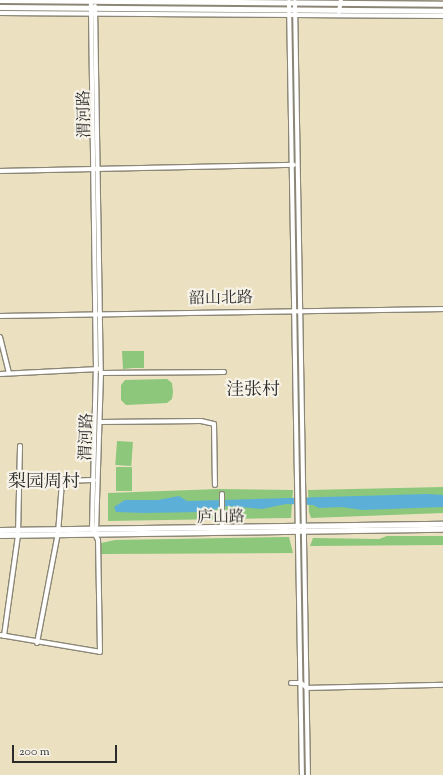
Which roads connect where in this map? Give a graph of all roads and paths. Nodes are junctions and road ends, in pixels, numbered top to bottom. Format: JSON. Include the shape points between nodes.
{"nodes":[{"id":1,"x":0,"y":0,"type":"edge"},
{"id":2,"x":91,"y":0,"type":"edge"},
{"id":3,"x":341,"y":1,"type":"edge"},
{"id":4,"x":292,"y":2,"type":"junction"},
{"id":5,"x":443,"y":4,"type":"edge"},
{"id":6,"x":0,"y":7,"type":"edge"},
{"id":7,"x":292,"y":9,"type":"junction"},
{"id":8,"x":340,"y":9,"type":"junction"},
{"id":9,"x":94,"y":11,"type":"junction"},
{"id":10,"x":443,"y":11,"type":"edge"},
{"id":11,"x":0,"y":13,"type":"edge"},
{"id":12,"x":290,"y":16,"type":"junction"},
{"id":13,"x":295,"y":16,"type":"junction"},
{"id":14,"x":339,"y":16,"type":"junction"},
{"id":15,"x":443,"y":16,"type":"edge"},
{"id":16,"x":92,"y":80,"type":"junction"},
{"id":17,"x":98,"y":80,"type":"junction"},
{"id":18,"x":294,"y":165,"type":"junction"},
{"id":19,"x":96,"y":169,"type":"junction"},
{"id":20,"x":0,"y":171,"type":"edge"},
{"id":21,"x":443,"y":309,"type":"edge"},
{"id":22,"x":296,"y":310,"type":"junction"},
{"id":23,"x":98,"y":315,"type":"junction"},
{"id":24,"x":0,"y":316,"type":"edge"},
{"id":25,"x":0,"y":337,"type":"edge"},
{"id":26,"x":100,"y":370,"type":"junction"},
{"id":27,"x":224,"y":372,"type":"dead end"},
{"id":28,"x":9,"y":373,"type":"junction"},
{"id":29,"x":0,"y":374,"type":"edge"},
{"id":30,"x":100,"y":422,"type":"junction"},
{"id":31,"x":20,"y":446,"type":"dead end"},
{"id":32,"x":94,"y":480,"type":"junction"},
{"id":33,"x":19,"y":482,"type":"junction"},
{"id":34,"x":62,"y":482,"type":"junction"},
{"id":35,"x":215,"y":485,"type":"dead end"},
{"id":36,"x":222,"y":494,"type":"dead end"},
{"id":37,"x":443,"y":524,"type":"edge"},
{"id":38,"x":222,"y":526,"type":"junction"},
{"id":39,"x":94,"y":528,"type":"junction"},
{"id":40,"x":301,"y":528,"type":"junction"},
{"id":41,"x":443,"y":529,"type":"edge"},
{"id":42,"x":0,"y":530,"type":"edge"},
{"id":43,"x":59,"y":531,"type":"junction"},
{"id":44,"x":18,"y":532,"type":"junction"},
{"id":45,"x":94,"y":534,"type":"junction"},
{"id":46,"x":0,"y":535,"type":"edge"},
{"id":47,"x":2,"y":636,"type":"edge"},
{"id":48,"x":36,"y":643,"type":"junction"},
{"id":49,"x":291,"y":683,"type":"dead end"},
{"id":50,"x":301,"y":683,"type":"junction"},
{"id":51,"x":443,"y":685,"type":"edge"},
{"id":52,"x":307,"y":688,"type":"junction"},
{"id":53,"x":302,"y":775,"type":"edge"},
{"id":54,"x":308,"y":775,"type":"edge"}],
"edges":[{"from":1,"to":2,"type":"main road"},
{"from":2,"to":4,"type":"main road"},
{"from":2,"to":9,"type":"street","name":"渭河路"},
{"from":3,"to":4,"type":"main road"},
{"from":3,"to":5,"type":"main road"},
{"from":3,"to":8,"type":"street"},
{"from":4,"to":7,"type":"street"},
{"from":6,"to":9,"type":"main road"},
{"from":7,"to":8,"type":"main road"},
{"from":7,"to":9,"type":"main road"},
{"from":7,"to":12,"type":"street"},
{"from":7,"to":13,"type":"street"},
{"from":8,"to":10,"type":"main road"},
{"from":8,"to":14,"type":"street"},
{"from":9,"to":11,"type":"street"},
{"from":9,"to":12,"type":"street"},
{"from":9,"to":16,"type":"street","name":"渭河路"},
{"from":9,"to":17,"type":"street","name":"渭河路"},
{"from":12,"to":13,"type":"street"},
{"from":12,"to":18,"type":"street"},
{"from":13,"to":14,"type":"street"},
{"from":13,"to":18,"type":"street"},
{"from":14,"to":15,"type":"street"},
{"from":16,"to":17,"type":"street"},
{"from":16,"to":19,"type":"street","name":"渭河路"},
{"from":17,"to":19,"type":"street","name":"渭河路"},
{"from":18,"to":19,"type":"street"},
{"from":18,"to":22,"type":"street"},
{"from":19,"to":20,"type":"street"},
{"from":19,"to":23,"type":"street","name":"渭河路"},
{"from":21,"to":22,"type":"street","name":"韶山北路"},
{"from":22,"to":23,"type":"street","name":"韶山北路"},
{"from":22,"to":40,"type":"street"},
{"from":23,"to":24,"type":"street","name":"韶山北路"},
{"from":23,"to":26,"type":"street","name":"渭河路"},
{"from":25,"to":28,"type":"street"},
{"from":26,"to":27,"type":"street"},
{"from":26,"to":28,"type":"street"},
{"from":26,"to":30,"type":"street","name":"渭河路"},
{"from":26,"to":32,"type":"street","name":"渭河路"},
{"from":28,"to":29,"type":"street"},
{"from":30,"to":35,"type":"street","via":[[201,421],[214,424]]},
{"from":30,"to":39,"type":"street","name":"渭河路"},
{"from":31,"to":33,"type":"street"},
{"from":32,"to":34,"type":"street"},
{"from":32,"to":39,"type":"street","name":"渭河路"},
{"from":33,"to":34,"type":"street"},
{"from":33,"to":44,"type":"street"},
{"from":34,"to":43,"type":"street"},
{"from":36,"to":38,"type":"street"},
{"from":37,"to":40,"type":"main road","name":"庐山路"},
{"from":38,"to":39,"type":"main road","name":"庐山路"},
{"from":38,"to":40,"type":"main road","name":"庐山路"},
{"from":39,"to":43,"type":"main road","name":"庐山路"},
{"from":39,"to":45,"type":"street","name":"渭河路"},
{"from":40,"to":41,"type":"main road","name":"庐山路"},
{"from":40,"to":45,"type":"main road","name":"庐山路"},
{"from":40,"to":50,"type":"street"},
{"from":40,"to":52,"type":"street"},
{"from":42,"to":44,"type":"main road","name":"庐山路"},
{"from":43,"to":44,"type":"main road","name":"庐山路"},
{"from":43,"to":45,"type":"main road","name":"庐山路"},
{"from":43,"to":48,"type":"street"},
{"from":44,"to":46,"type":"main road","name":"庐山路"},
{"from":44,"to":47,"type":"street"},
{"from":45,"to":48,"type":"street","via":[[98,540],[100,652]]},
{"from":47,"to":48,"type":"street"},
{"from":49,"to":50,"type":"street"},
{"from":50,"to":52,"type":"street"},
{"from":50,"to":53,"type":"street"},
{"from":51,"to":52,"type":"street"},
{"from":52,"to":54,"type":"street"}]}
